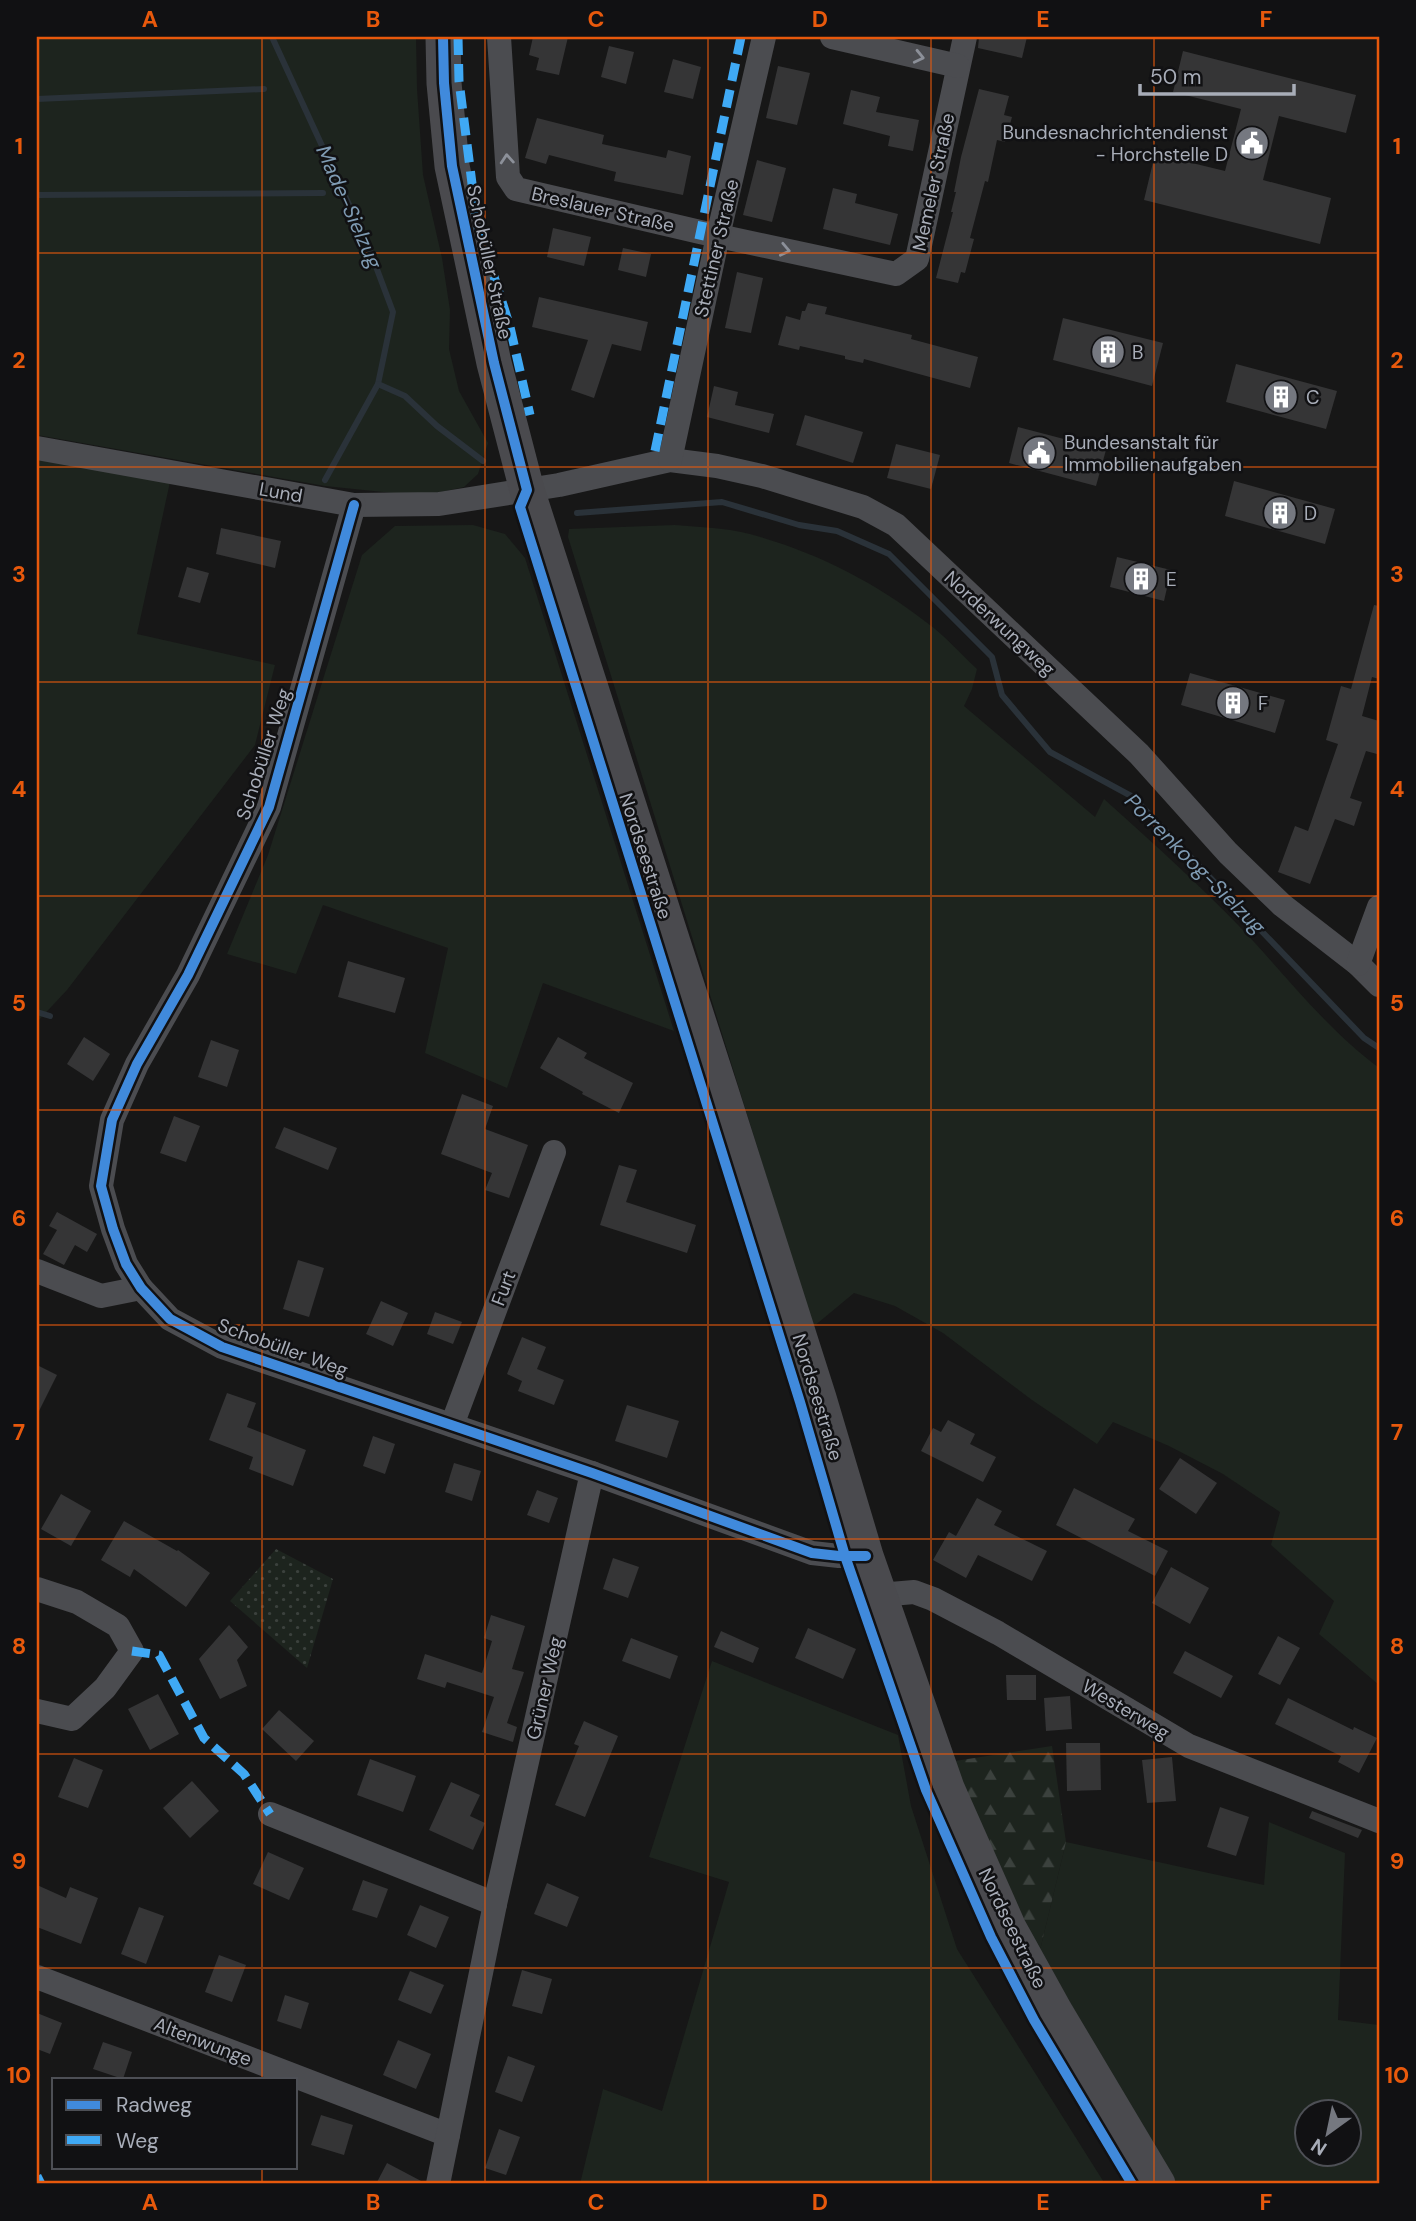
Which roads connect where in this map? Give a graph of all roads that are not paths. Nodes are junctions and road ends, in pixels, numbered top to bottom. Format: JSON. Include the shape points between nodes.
{"nodes":[{"id":1,"x":443,"y":37,"type":"edge"},
{"id":2,"x":499,"y":37,"type":"edge"},
{"id":3,"x":764,"y":37,"type":"edge"},
{"id":4,"x":832,"y":37,"type":"edge"},
{"id":5,"x":965,"y":37,"type":"edge"},
{"id":6,"x":958,"y":66,"type":"junction"},
{"id":7,"x":718,"y":236,"type":"junction"},
{"id":8,"x":37,"y":448,"type":"edge"},
{"id":9,"x":670,"y":460,"type":"junction"},
{"id":10,"x":527,"y":490,"type":"junction"},
{"id":11,"x":354,"y":505,"type":"junction"},
{"id":12,"x":557,"y":576,"type":"joint"},
{"id":13,"x":1379,"y":907,"type":"edge"},
{"id":14,"x":1358,"y":964,"type":"junction"},
{"id":15,"x":1379,"y":985,"type":"edge"},
{"id":16,"x":554,"y":1152,"type":"dead end"},
{"id":17,"x":37,"y":1271,"type":"edge"},
{"id":18,"x":141,"y":1288,"type":"junction"},
{"id":19,"x":452,"y":1425,"type":"junction"},
{"id":20,"x":592,"y":1473,"type":"junction"},
{"id":21,"x":866,"y":1556,"type":"junction"},
{"id":22,"x":37,"y":1589,"type":"edge"},
{"id":23,"x":879,"y":1595,"type":"junction"},
{"id":24,"x":37,"y":1711,"type":"edge"},
{"id":25,"x":271,"y":1814,"type":"dead end"},
{"id":26,"x":1379,"y":1821,"type":"edge"},
{"id":27,"x":495,"y":1904,"type":"junction"},
{"id":28,"x":37,"y":1977,"type":"edge"},
{"id":29,"x":448,"y":2135,"type":"junction"},
{"id":30,"x":438,"y":2184,"type":"edge"},
{"id":31,"x":1158,"y":2184,"type":"edge"}],
"edges":[{"from":1,"to":10,"type":"main road","name":"Schobüller Straße","via":[[452,166],[494,363]]},
{"from":7,"to":2,"type":"street","name":"Breslauer Straße","one_way":true,"via":[[516,190],[508,177]]},
{"from":3,"to":7,"type":"street","name":"Stettiner Straße"},
{"from":4,"to":6,"type":"street","one_way":true},
{"from":5,"to":6,"type":"street","name":"Memeler Straße"},
{"from":7,"to":6,"type":"street","name":"Memeler Straße","one_way":true,"via":[[896,274],[917,259]]},
{"from":7,"to":9,"type":"street","name":"Stettiner Straße"},
{"from":8,"to":11,"type":"street","name":"Lund"},
{"from":9,"to":10,"type":"street","name":"Norderwungweg"},
{"from":9,"to":14,"type":"street","name":"Norderwungweg","via":[[762,476],[863,507],[896,525],[1139,754],[1282,905]]},
{"from":10,"to":11,"type":"street","name":"Lund","via":[[439,505]]},
{"from":10,"to":12,"type":"main road","name":"Schobüller Straße"},
{"from":11,"to":18,"type":"street","name":"Schobüller Weg","via":[[269,807],[112,1120],[102,1186],[122,1252]]},
{"from":12,"to":21,"type":"main road","name":"Nordseestraße"},
{"from":13,"to":14,"type":"street"},
{"from":14,"to":15,"type":"street","name":"Norderwungweg"},
{"from":16,"to":19,"type":"street","name":"Furt"},
{"from":17,"to":18,"type":"street","via":[[101,1296]]},
{"from":18,"to":19,"type":"street","name":"Schobüller Weg","via":[[170,1318],[222,1347]]},
{"from":19,"to":20,"type":"street","name":"Schobüller Weg"},
{"from":20,"to":21,"type":"street","name":"Schobüller Weg","via":[[812,1553]]},
{"from":20,"to":27,"type":"street","name":"Grüner Weg"},
{"from":21,"to":23,"type":"main road","name":"Nordseestraße"},
{"from":22,"to":24,"type":"street","via":[[77,1602],[118,1626],[132,1651],[105,1688],[72,1719]]},
{"from":23,"to":26,"type":"street","name":"Westerweg","via":[[914,1592],[933,1600],[998,1633],[1189,1746]]},
{"from":23,"to":31,"type":"main road","name":"Nordseestraße","via":[[947,1788],[1009,1928]]},
{"from":25,"to":27,"type":"street"},
{"from":27,"to":29,"type":"street","name":"Grüner Weg"},
{"from":28,"to":29,"type":"street","name":"Altenwunge"},
{"from":29,"to":30,"type":"street","name":"Grüner Weg"}]}
